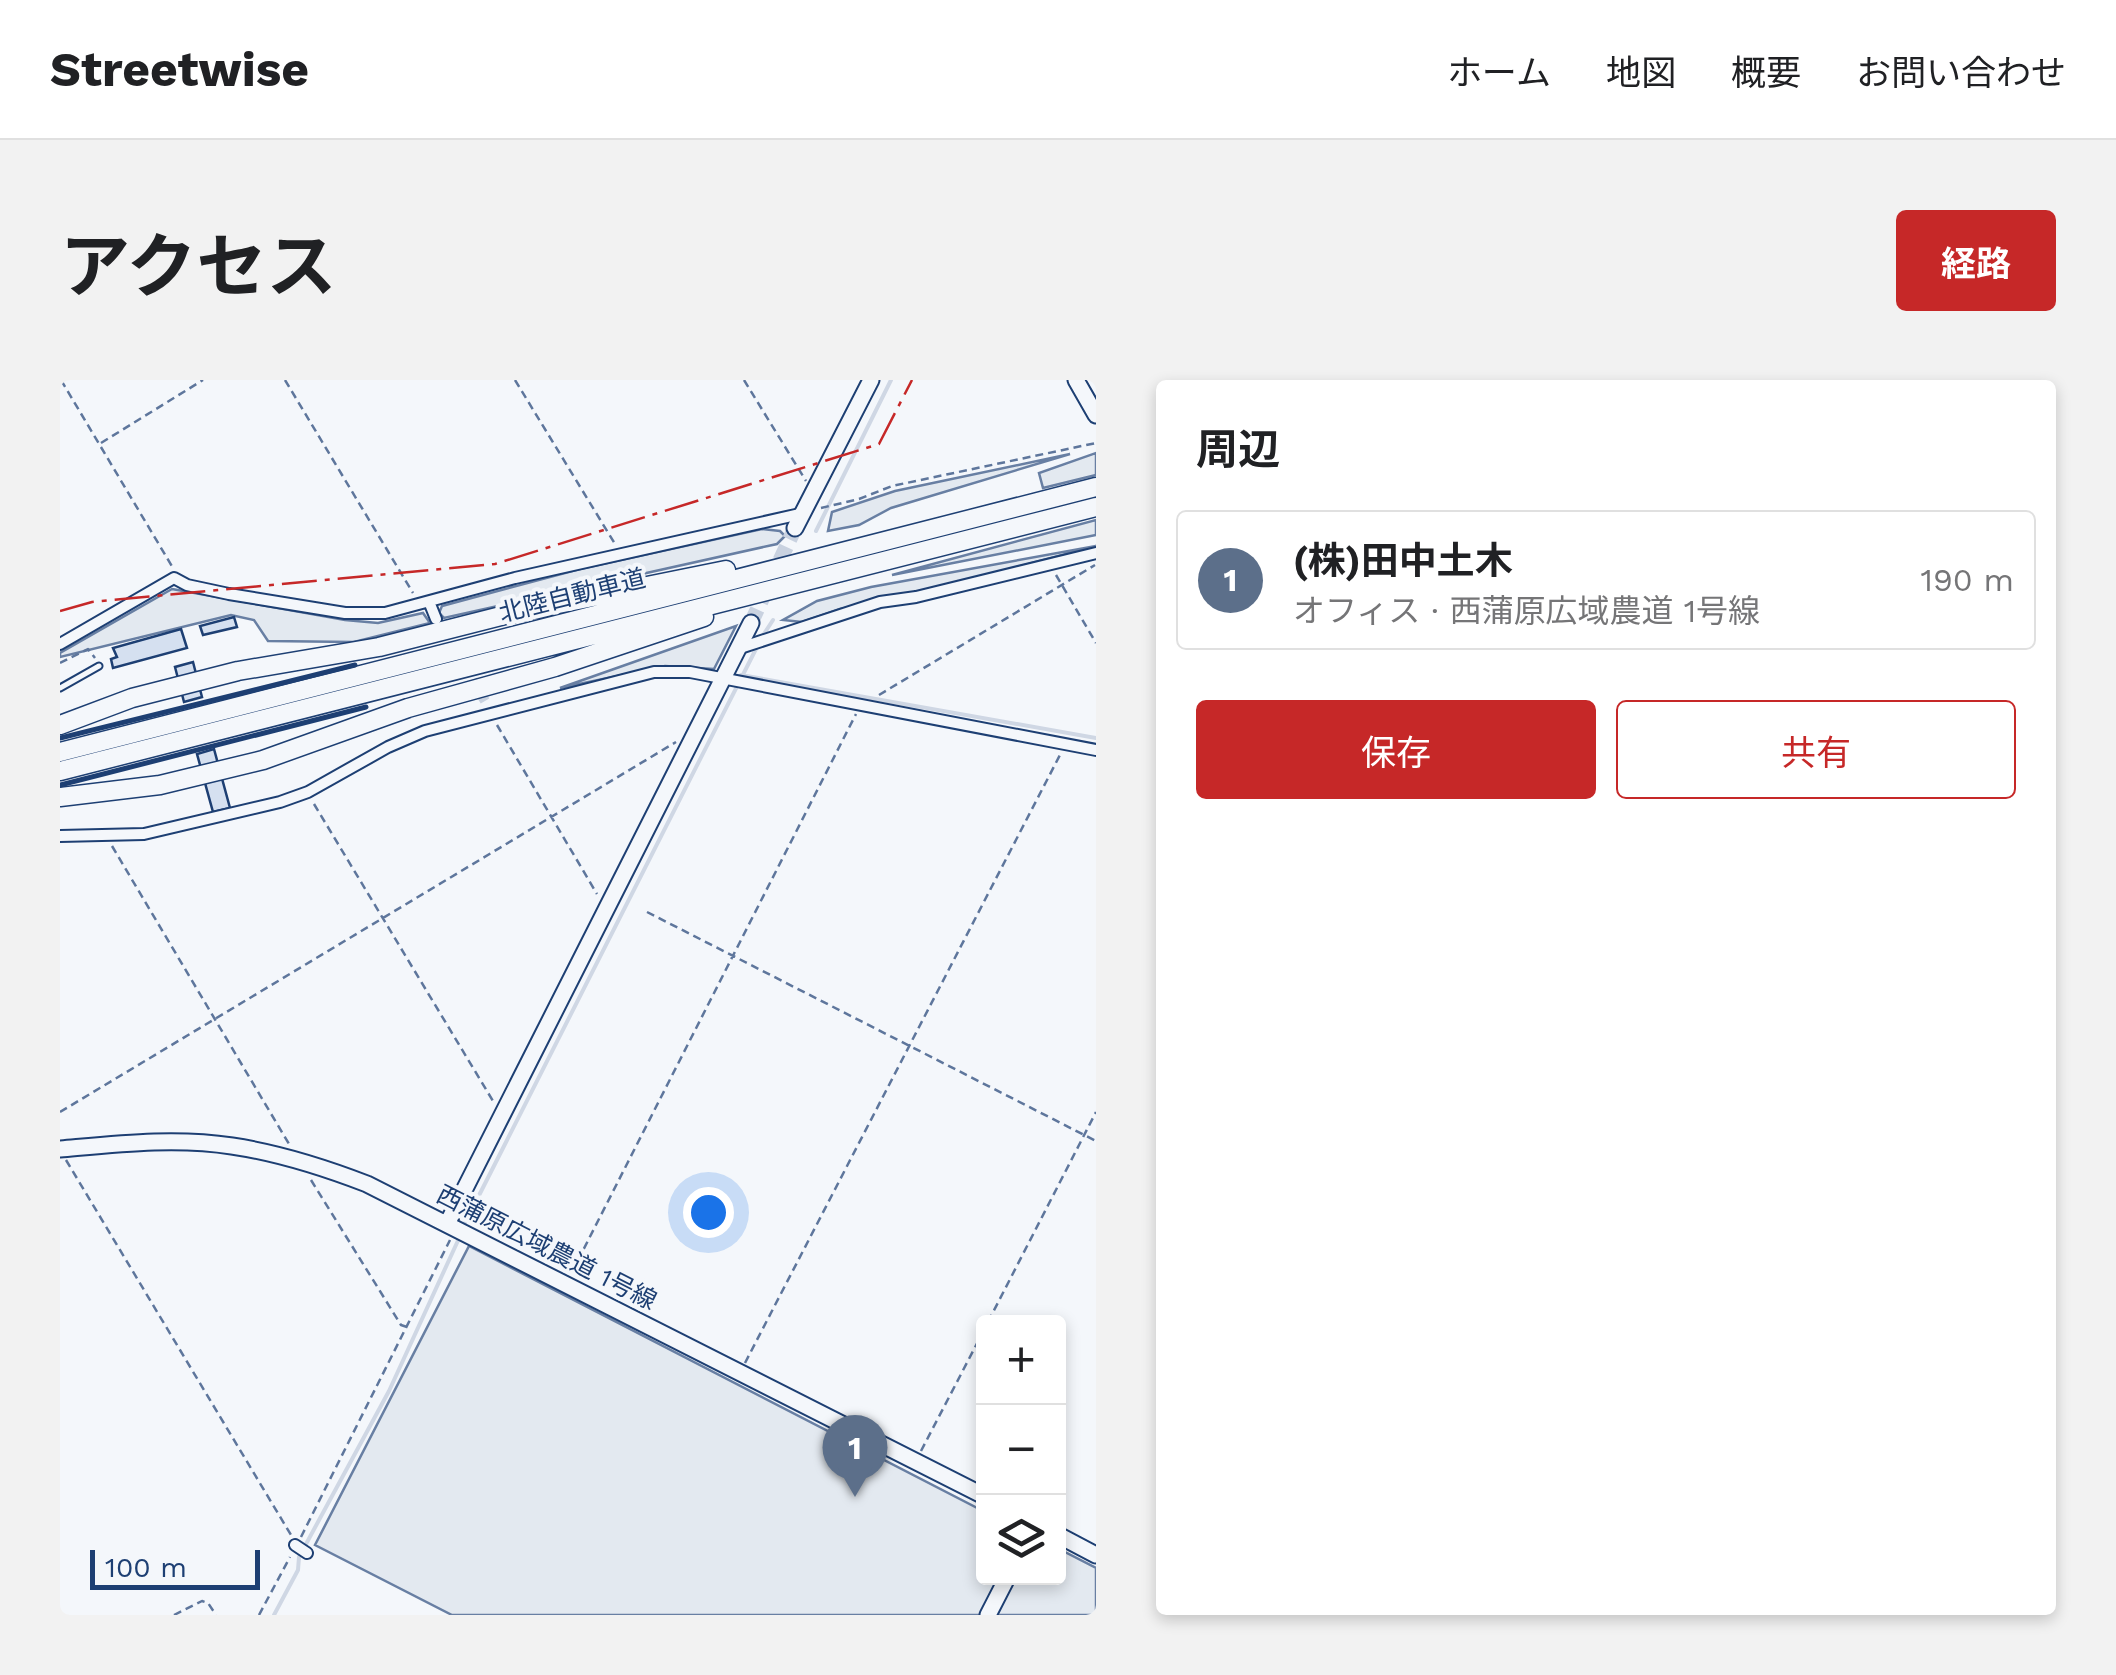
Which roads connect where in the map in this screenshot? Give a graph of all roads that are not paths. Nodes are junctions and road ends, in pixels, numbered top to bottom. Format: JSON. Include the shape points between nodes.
{"nodes":[{"id":1,"x":872,"y":380,"type":"edge"},
{"id":2,"x":1076,"y":380,"type":"edge"},
{"id":3,"x":1096,"y":415,"type":"edge"},
{"id":4,"x":1096,"y":487,"type":"edge"},
{"id":5,"x":1096,"y":507,"type":"edge"},
{"id":6,"x":1013,"y":508,"type":"junction"},
{"id":7,"x":798,"y":521,"type":"joint"},
{"id":8,"x":1096,"y":553,"type":"edge"},
{"id":9,"x":833,"y":574,"type":"junction"},
{"id":10,"x":425,"y":604,"type":"junction"},
{"id":11,"x":436,"y":619,"type":"dead end"},
{"id":12,"x":751,"y":622,"type":"tunnel mouth"},
{"id":13,"x":60,"y":644,"type":"edge"},
{"id":14,"x":738,"y":649,"type":"junction"},
{"id":15,"x":99,"y":666,"type":"road end"},
{"id":16,"x":725,"y":680,"type":"junction"},
{"id":17,"x":60,"y":688,"type":"edge"},
{"id":18,"x":486,"y":701,"type":"tunnel mouth"},
{"id":19,"x":491,"y":714,"type":"junction"},
{"id":20,"x":60,"y":725,"type":"edge"},
{"id":21,"x":1096,"y":750,"type":"edge"},
{"id":22,"x":60,"y":752,"type":"edge"},
{"id":23,"x":60,"y":771,"type":"edge"},
{"id":24,"x":60,"y":797,"type":"edge"},
{"id":25,"x":60,"y":836,"type":"edge"},
{"id":26,"x":60,"y":1149,"type":"edge"},
{"id":27,"x":447,"y":1224,"type":"junction"},
{"id":28,"x":982,"y":1495,"type":"edge"},
{"id":29,"x":1066,"y":1540,"type":"edge"},
{"id":30,"x":1096,"y":1555,"type":"edge"},
{"id":31,"x":1003,"y":1585,"type":"edge"},
{"id":32,"x":988,"y":1615,"type":"edge"}],
"edges":[{"from":1,"to":7,"type":"street"},
{"from":2,"to":3,"type":"street"},
{"from":4,"to":6,"type":"highway","name":"北陸自動車道"},
{"from":5,"to":9,"type":"highway","name":"北陸自動車道"},
{"from":6,"to":20,"type":"highway","via":[[379,647],[238,671]]},
{"from":6,"to":22,"type":"highway","name":"北陸自動車道"},
{"from":7,"to":10,"type":"street","via":[[621,554]]},
{"from":8,"to":14,"type":"street","via":[[880,602]]},
{"from":9,"to":23,"type":"highway","name":"北陸自動車道"},
{"from":9,"to":24,"type":"highway","via":[[263,760],[160,785]]},
{"from":10,"to":11,"type":"street"},
{"from":10,"to":13,"type":"street","via":[[344,613],[174,578]]},
{"from":12,"to":14,"type":"street"},
{"from":14,"to":16,"type":"street"},
{"from":15,"to":17,"type":"lane"},
{"from":16,"to":19,"type":"street","via":[[654,672]]},
{"from":16,"to":21,"type":"street"},
{"from":16,"to":27,"type":"street"},
{"from":18,"to":19,"type":"street"},
{"from":19,"to":25,"type":"street","via":[[405,739],[280,802],[167,830]]},
{"from":26,"to":27,"type":"street","name":"西蒲原広域農道 1号線","via":[[143,1142],[230,1145],[367,1184]]},
{"from":27,"to":28,"type":"street","name":"西蒲原広域農道 1号線"},
{"from":29,"to":30,"type":"street"},
{"from":31,"to":32,"type":"street"}]}
